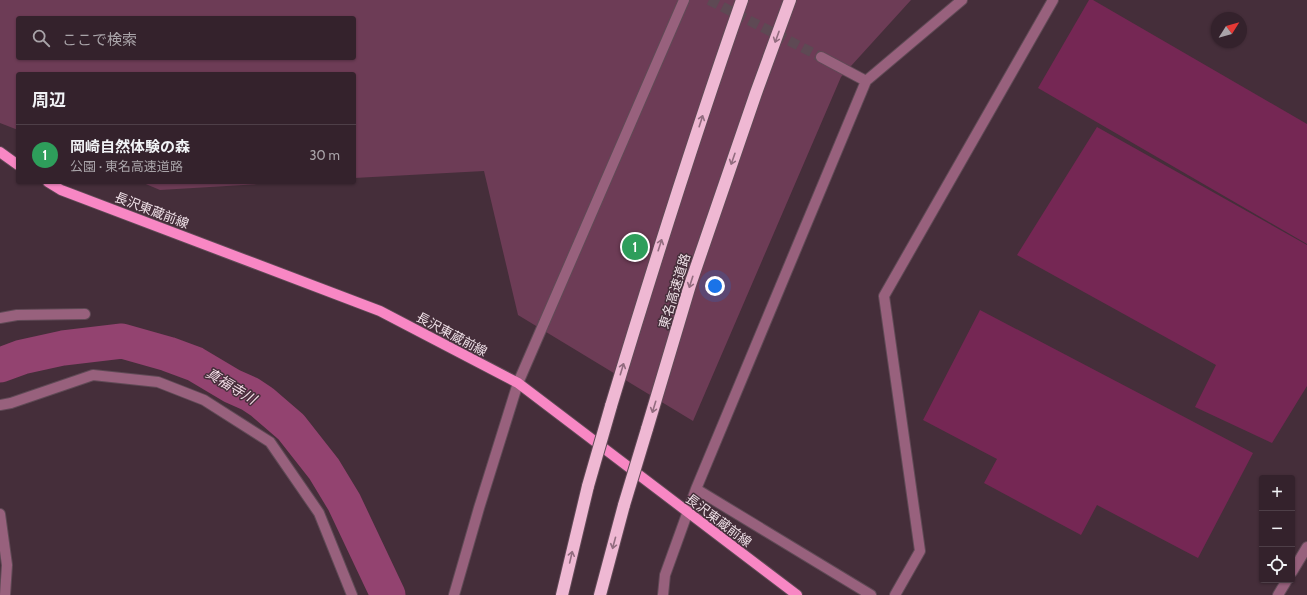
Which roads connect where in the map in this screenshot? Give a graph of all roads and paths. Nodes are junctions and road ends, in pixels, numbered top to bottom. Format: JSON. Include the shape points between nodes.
{"nodes":[{"id":1,"x":684,"y":0,"type":"edge"},
{"id":2,"x":742,"y":0,"type":"edge"},
{"id":3,"x":790,"y":0,"type":"edge"},
{"id":4,"x":962,"y":0,"type":"edge"},
{"id":5,"x":1053,"y":0,"type":"edge"},
{"id":6,"x":821,"y":57,"type":"tunnel mouth"},
{"id":7,"x":866,"y":82,"type":"junction"},
{"id":8,"x":0,"y":152,"type":"edge"},
{"id":9,"x":16,"y":164,"type":"edge"},
{"id":10,"x":51,"y":184,"type":"edge"},
{"id":11,"x":85,"y":314,"type":"dead end"},
{"id":12,"x":0,"y":318,"type":"edge"},
{"id":13,"x":518,"y":383,"type":"junction"},
{"id":14,"x":0,"y":405,"type":"edge"},
{"id":15,"x":696,"y":489,"type":"junction"},
{"id":16,"x":688,"y":512,"type":"junction"},
{"id":17,"x":0,"y":514,"type":"edge"},
{"id":18,"x":1307,"y":547,"type":"edge"},
{"id":19,"x":1295,"y":567,"type":"edge"},
{"id":20,"x":1285,"y":583,"type":"edge"},
{"id":21,"x":5,"y":595,"type":"edge"},
{"id":22,"x":352,"y":595,"type":"edge"},
{"id":23,"x":454,"y":595,"type":"edge"},
{"id":24,"x":562,"y":595,"type":"edge"},
{"id":25,"x":600,"y":595,"type":"edge"},
{"id":26,"x":663,"y":595,"type":"edge"},
{"id":27,"x":797,"y":595,"type":"edge"},
{"id":28,"x":871,"y":595,"type":"edge"},
{"id":29,"x":895,"y":595,"type":"edge"},
{"id":30,"x":1278,"y":595,"type":"edge"}],
"edges":[{"from":1,"to":13,"type":"street"},
{"from":24,"to":2,"type":"highway","name":"東名高速道路","one_way":true,"bridge":true,"via":[[588,486],[653,266]]},
{"from":3,"to":25,"type":"highway","name":"東名高速道路","one_way":true,"bridge":true,"via":[[690,285],[624,505]]},
{"from":4,"to":7,"type":"street"},
{"from":5,"to":29,"type":"street","via":[[884,296],[920,551]]},
{"from":6,"to":7,"type":"street"},
{"from":7,"to":15,"type":"street"},
{"from":8,"to":9,"type":"main road"},
{"from":10,"to":13,"type":"main road","name":"長沢東蔵前線","via":[[61,190],[380,311]]},
{"from":11,"to":12,"type":"street","via":[[17,315]]},
{"from":13,"to":16,"type":"main road","name":"長沢東蔵前線"},
{"from":13,"to":23,"type":"street"},
{"from":14,"to":22,"type":"street","via":[[93,375],[158,382],[204,400],[270,442],[319,513]]},
{"from":15,"to":16,"type":"street"},
{"from":15,"to":28,"type":"street"},
{"from":16,"to":26,"type":"street","via":[[665,575]]},
{"from":16,"to":27,"type":"main road","name":"長沢東蔵前線"},
{"from":17,"to":21,"type":"street","via":[[7,565]]},
{"from":18,"to":19,"type":"street"},
{"from":20,"to":30,"type":"street"}]}
